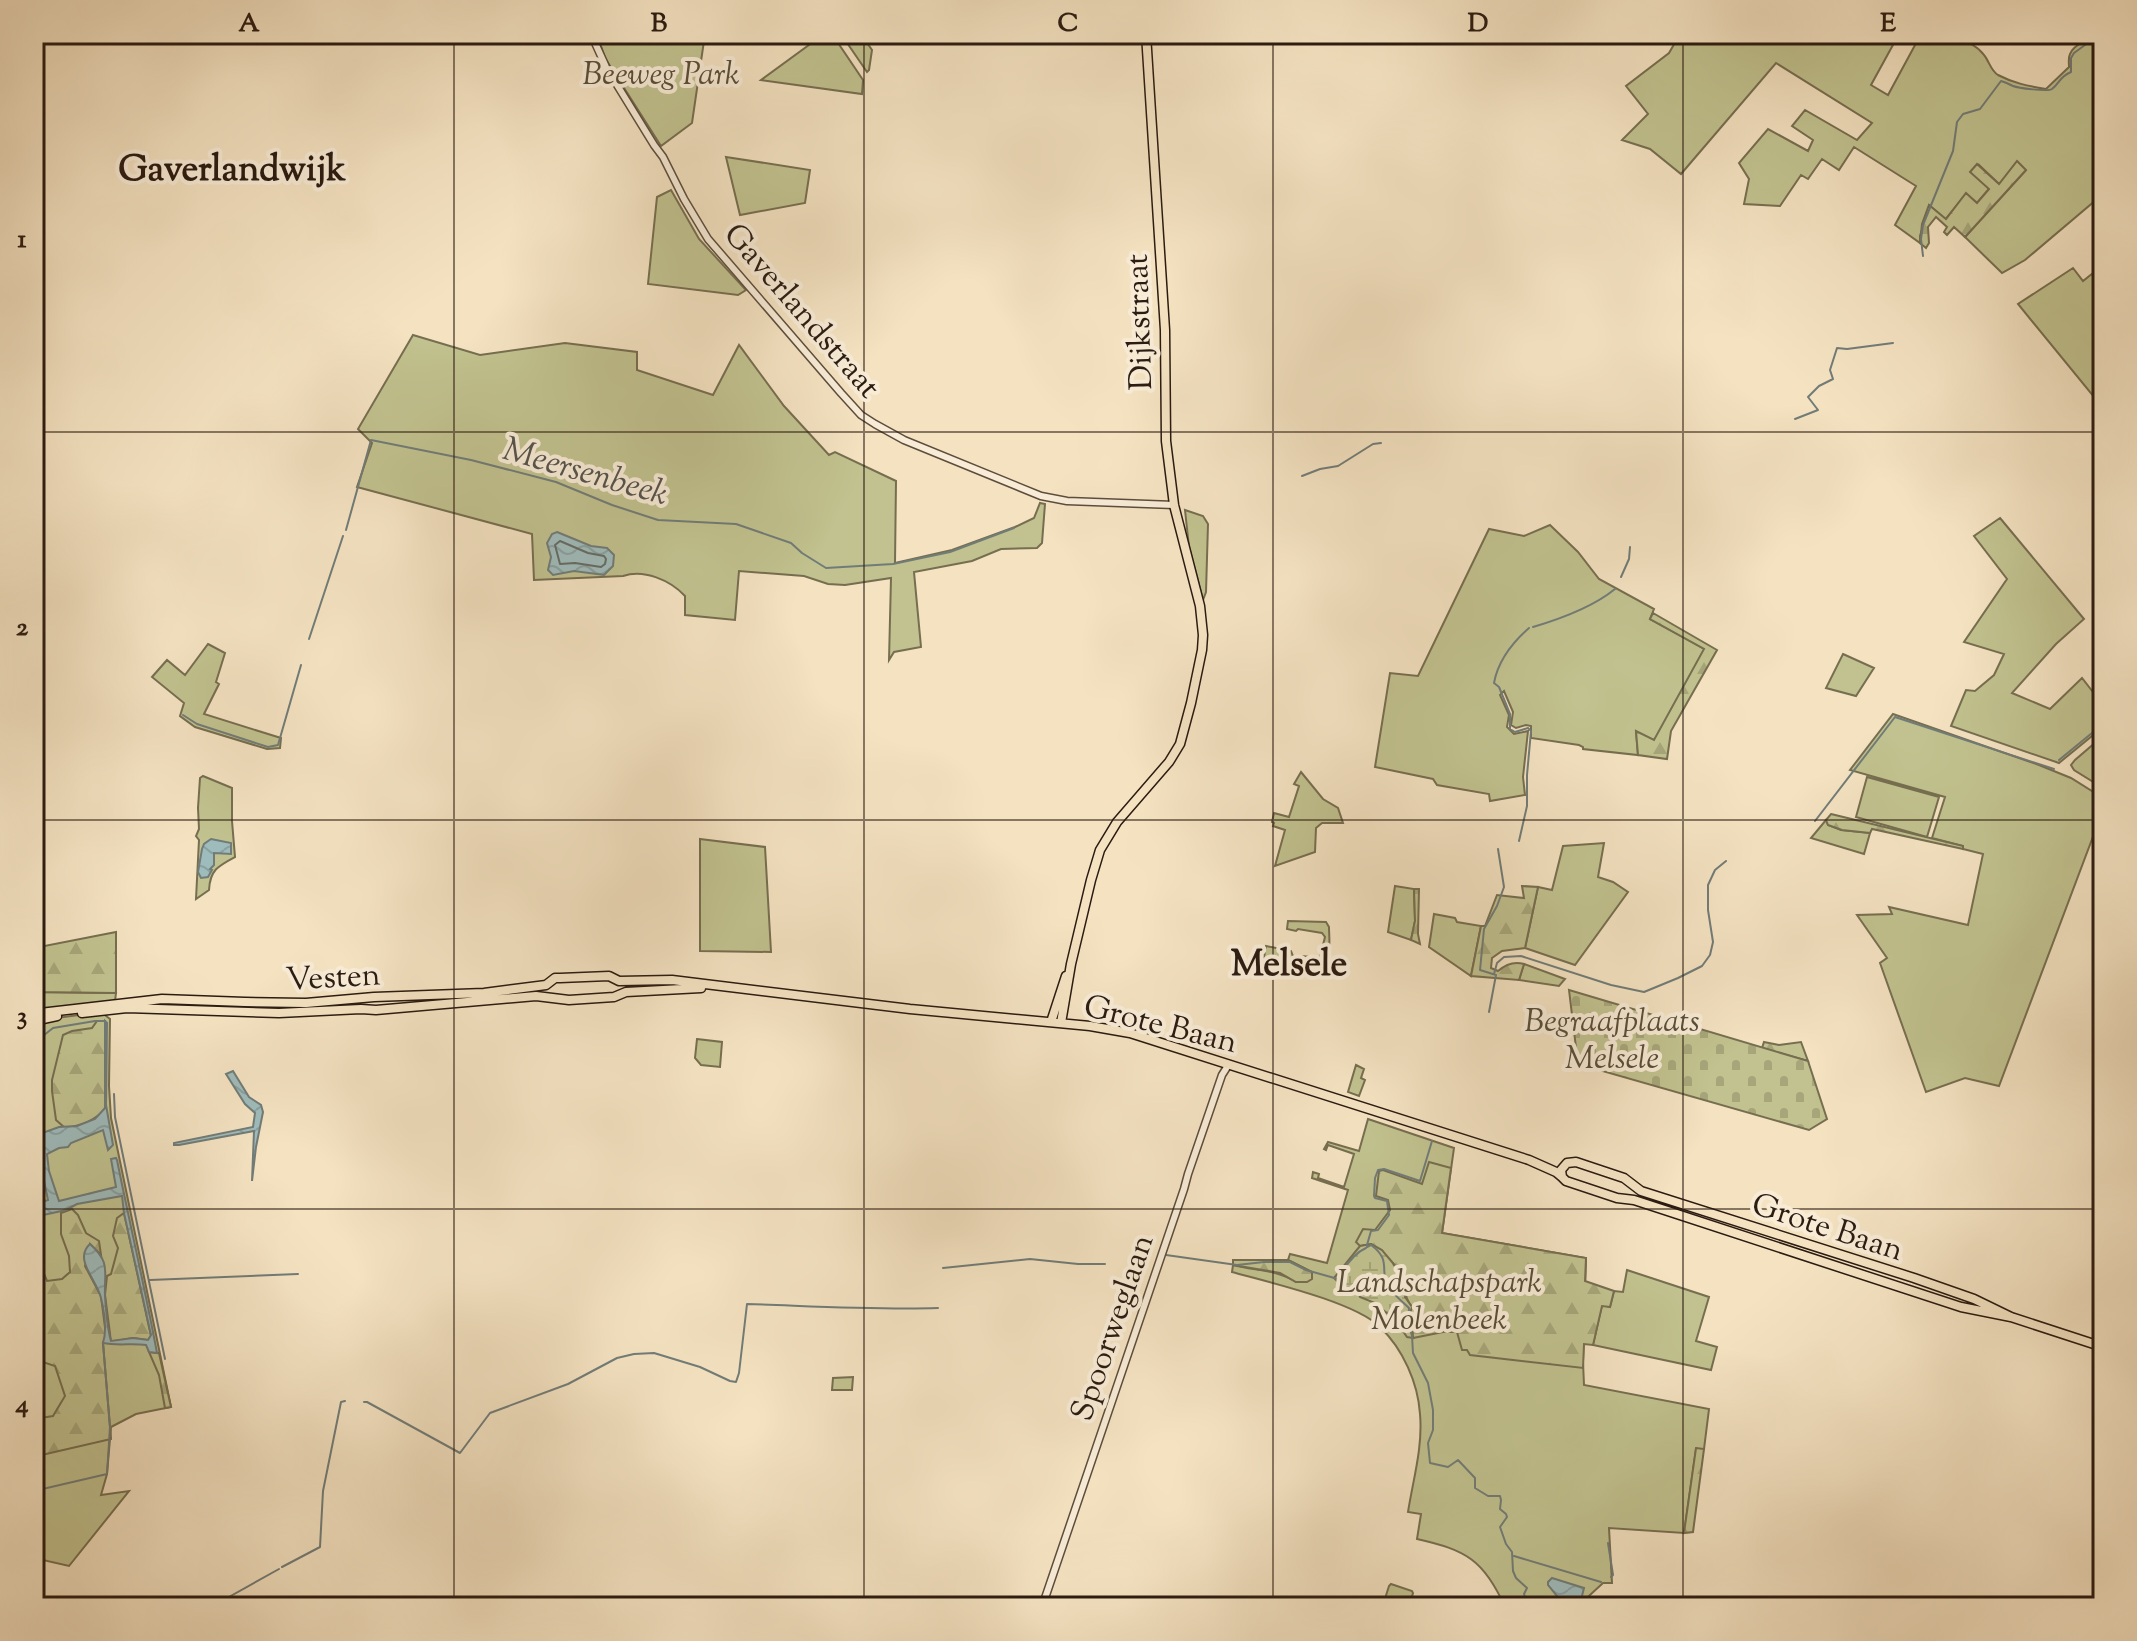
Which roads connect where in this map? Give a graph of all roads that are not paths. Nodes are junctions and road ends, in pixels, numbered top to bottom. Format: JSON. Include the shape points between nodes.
{"nodes":[{"id":1,"x":591,"y":34,"type":"edge"},
{"id":2,"x":1146,"y":34,"type":"edge"},
{"id":3,"x":1174,"y":505,"type":"junction"},
{"id":4,"x":619,"y":981,"type":"junction"},
{"id":5,"x":546,"y":985,"type":"junction"},
{"id":6,"x":677,"y":985,"type":"junction"},
{"id":7,"x":722,"y":987,"type":"joint"},
{"id":8,"x":619,"y":993,"type":"junction"},
{"id":9,"x":548,"y":997,"type":"junction"},
{"id":10,"x":34,"y":1013,"type":"edge"},
{"id":11,"x":1056,"y":1022,"type":"junction"},
{"id":12,"x":35,"y":1027,"type":"edge"},
{"id":13,"x":1229,"y":1064,"type":"junction"},
{"id":14,"x":1529,"y":1160,"type":"junction"},
{"id":15,"x":1565,"y":1164,"type":"junction"},
{"id":16,"x":1562,"y":1177,"type":"junction"},
{"id":17,"x":1630,"y":1183,"type":"junction"},
{"id":18,"x":1626,"y":1198,"type":"junction"},
{"id":19,"x":2011,"y":1317,"type":"junction"},
{"id":20,"x":2103,"y":1347,"type":"edge"},
{"id":21,"x":1042,"y":1607,"type":"edge"}],
"edges":[{"from":1,"to":3,"type":"street","name":"Gaverlandstraat","via":[[708,239],[861,415],[904,440],[1041,496]]},
{"from":2,"to":3,"type":"main road","name":"Dijkstraat","via":[[1165,330],[1166,441]]},
{"from":3,"to":11,"type":"main road","name":"Dijkstraat","via":[[1203,635],[1183,734],[1169,762],[1100,850],[1056,1003]]},
{"from":4,"to":5,"type":"main road","name":"Vesten","via":[[609,976],[555,978]]},
{"from":4,"to":6,"type":"main road","name":"Vesten","via":[[652,979]]},
{"from":4,"to":8,"type":"main road"},
{"from":5,"to":9,"type":"main road"},
{"from":5,"to":10,"type":"main road","name":"Vesten","via":[[306,1003],[162,999]]},
{"from":6,"to":7,"type":"main road","name":"Vesten"},
{"from":6,"to":8,"type":"main road","name":"Vesten"},
{"from":7,"to":11,"type":"main road","name":"Grote Baan"},
{"from":8,"to":9,"type":"main road","name":"Vesten","via":[[569,1000]]},
{"from":9,"to":12,"type":"main road","name":"Vesten","via":[[279,1013],[127,1008],[49,1017]]},
{"from":10,"to":12,"type":"main road"},
{"from":11,"to":13,"type":"main road","name":"Grote Baan","via":[[1130,1033]]},
{"from":13,"to":14,"type":"main road","name":"Grote Baan"},
{"from":13,"to":21,"type":"street","name":"Spoorweglaan"},
{"from":14,"to":15,"type":"main road","name":"Grote Baan"},
{"from":14,"to":16,"type":"main road","name":"Grote Baan"},
{"from":15,"to":16,"type":"main road"},
{"from":15,"to":17,"type":"main road","name":"Grote Baan","via":[[1576,1162]]},
{"from":16,"to":18,"type":"main road","name":"Grote Baan"},
{"from":17,"to":18,"type":"main road"},
{"from":17,"to":19,"type":"main road","name":"Grote Baan","via":[[1649,1194],[1974,1299]]},
{"from":18,"to":19,"type":"main road","name":"Grote Baan","via":[[1961,1307]]},
{"from":19,"to":20,"type":"main road","name":"Grote Baan"}]}
